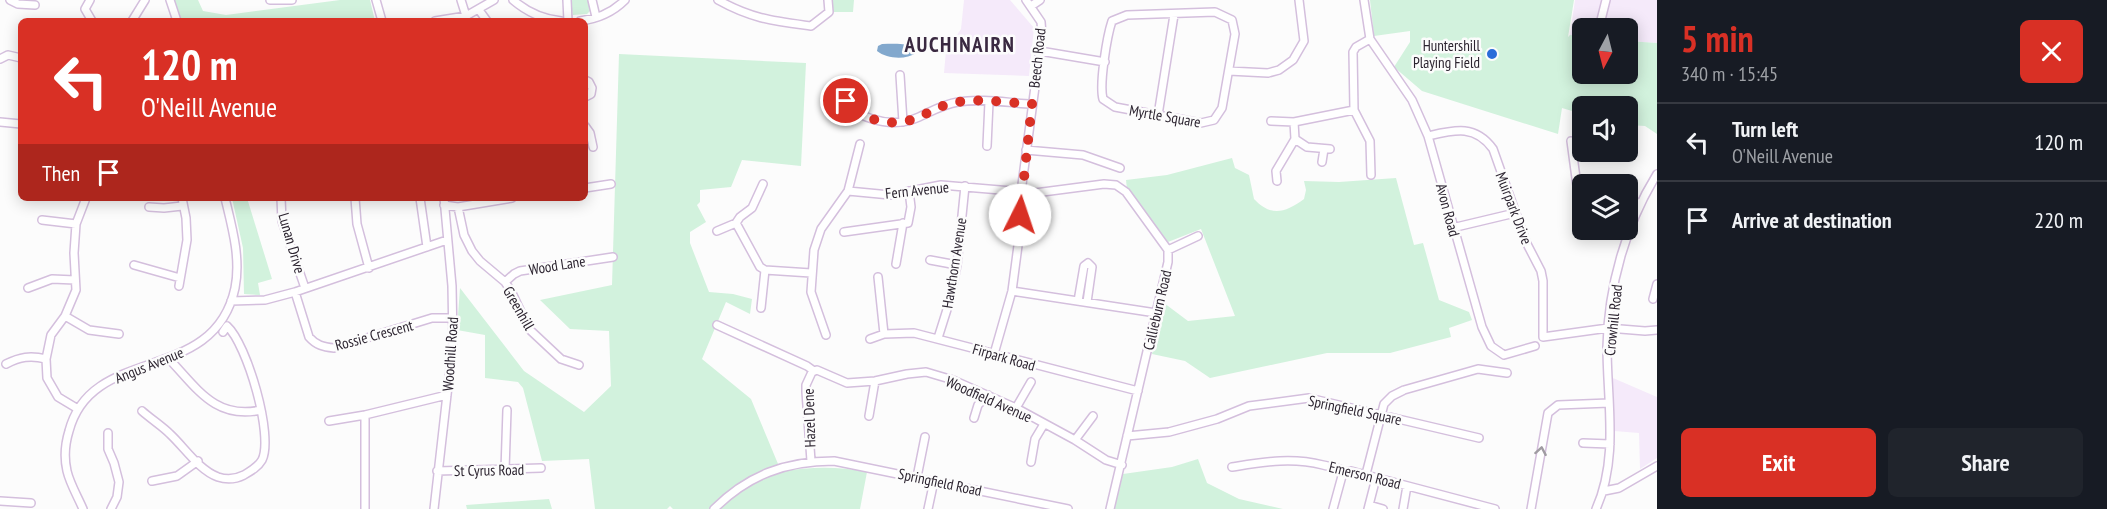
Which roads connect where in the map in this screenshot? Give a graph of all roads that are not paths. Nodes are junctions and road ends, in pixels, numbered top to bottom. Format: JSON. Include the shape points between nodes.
{"nodes":[{"id":1,"x":10,"y":0,"type":"edge"},
{"id":2,"x":90,"y":0,"type":"edge"},
{"id":3,"x":170,"y":0,"type":"edge"},
{"id":4,"x":270,"y":0,"type":"edge"},
{"id":5,"x":292,"y":0,"type":"edge"},
{"id":6,"x":376,"y":0,"type":"edge"},
{"id":7,"x":460,"y":0,"type":"edge"},
{"id":8,"x":494,"y":0,"type":"edge"},
{"id":9,"x":513,"y":0,"type":"edge"},
{"id":10,"x":567,"y":0,"type":"edge"},
{"id":11,"x":592,"y":0,"type":"edge"},
{"id":12,"x":625,"y":0,"type":"edge"},
{"id":13,"x":718,"y":0,"type":"edge"},
{"id":14,"x":828,"y":0,"type":"edge"},
{"id":15,"x":1040,"y":0,"type":"edge"},
{"id":16,"x":1299,"y":0,"type":"edge"},
{"id":17,"x":1364,"y":0,"type":"edge"},
{"id":18,"x":1606,"y":0,"type":"edge"},
{"id":19,"x":143,"y":1,"type":"edge"},
{"id":20,"x":1028,"y":3,"type":"edge"},
{"id":21,"x":35,"y":5,"type":"dead end"},
{"id":22,"x":479,"y":10,"type":"junction"},
{"id":23,"x":1174,"y":15,"type":"junction"},
{"id":24,"x":466,"y":16,"type":"junction"},
{"id":25,"x":596,"y":17,"type":"junction"},
{"id":26,"x":90,"y":18,"type":"edge"},
{"id":27,"x":134,"y":18,"type":"edge"},
{"id":28,"x":176,"y":18,"type":"edge"},
{"id":29,"x":381,"y":18,"type":"edge"},
{"id":30,"x":454,"y":18,"type":"edge"},
{"id":31,"x":485,"y":18,"type":"edge"},
{"id":32,"x":545,"y":18,"type":"edge"},
{"id":33,"x":568,"y":18,"type":"edge"},
{"id":34,"x":1602,"y":18,"type":"edge"},
{"id":35,"x":588,"y":19,"type":"edge"},
{"id":36,"x":1370,"y":39,"type":"junction"},
{"id":37,"x":1040,"y":51,"type":"junction"},
{"id":38,"x":18,"y":57,"type":"edge"},
{"id":39,"x":0,"y":59,"type":"edge"},
{"id":40,"x":1105,"y":62,"type":"junction"},
{"id":41,"x":1229,"y":71,"type":"junction"},
{"id":42,"x":900,"y":75,"type":"dead end"},
{"id":43,"x":588,"y":82,"type":"edge"},
{"id":44,"x":588,"y":96,"type":"edge"},
{"id":45,"x":989,"y":102,"type":"junction"},
{"id":46,"x":1032,"y":104,"type":"junction"},
{"id":47,"x":848,"y":108,"type":"dead end"},
{"id":48,"x":1354,"y":110,"type":"junction"},
{"id":49,"x":1158,"y":115,"type":"junction"},
{"id":50,"x":1271,"y":121,"type":"dead end"},
{"id":51,"x":0,"y":122,"type":"edge"},
{"id":52,"x":903,"y":122,"type":"junction"},
{"id":53,"x":1294,"y":122,"type":"junction"},
{"id":54,"x":18,"y":124,"type":"edge"},
{"id":55,"x":588,"y":130,"type":"edge"},
{"id":56,"x":1428,"y":136,"type":"junction"},
{"id":57,"x":1295,"y":139,"type":"junction"},
{"id":58,"x":1571,"y":141,"type":"dead end"},
{"id":59,"x":860,"y":144,"type":"dead end"},
{"id":60,"x":987,"y":146,"type":"dead end"},
{"id":61,"x":593,"y":147,"type":"dead end"},
{"id":62,"x":1026,"y":150,"type":"junction"},
{"id":63,"x":1322,"y":162,"type":"dead end"},
{"id":64,"x":1120,"y":168,"type":"dead end"},
{"id":65,"x":1575,"y":174,"type":"edge"},
{"id":66,"x":1657,"y":174,"type":"edge"},
{"id":67,"x":1371,"y":176,"type":"dead end"},
{"id":68,"x":1277,"y":181,"type":"dead end"},
{"id":69,"x":611,"y":184,"type":"dead end"},
{"id":70,"x":763,"y":184,"type":"dead end"},
{"id":71,"x":965,"y":186,"type":"junction"},
{"id":72,"x":588,"y":188,"type":"edge"},
{"id":73,"x":909,"y":191,"type":"junction"},
{"id":74,"x":848,"y":192,"type":"junction"},
{"id":75,"x":1021,"y":192,"type":"junction"},
{"id":76,"x":85,"y":201,"type":"edge"},
{"id":77,"x":226,"y":201,"type":"edge"},
{"id":78,"x":281,"y":201,"type":"edge"},
{"id":79,"x":355,"y":201,"type":"edge"},
{"id":80,"x":420,"y":201,"type":"edge"},
{"id":81,"x":494,"y":201,"type":"edge"},
{"id":82,"x":182,"y":202,"type":"edge"},
{"id":83,"x":444,"y":202,"type":"edge"},
{"id":84,"x":1640,"y":203,"type":"joint"},
{"id":85,"x":149,"y":207,"type":"dead end"},
{"id":86,"x":458,"y":207,"type":"junction"},
{"id":87,"x":1515,"y":213,"type":"junction"},
{"id":88,"x":42,"y":220,"type":"dead end"},
{"id":89,"x":736,"y":223,"type":"junction"},
{"id":90,"x":903,"y":223,"type":"junction"},
{"id":91,"x":76,"y":224,"type":"junction"},
{"id":92,"x":1452,"y":228,"type":"junction"},
{"id":93,"x":717,"y":231,"type":"dead end"},
{"id":94,"x":844,"y":232,"type":"dead end"},
{"id":95,"x":1198,"y":236,"type":"dead end"},
{"id":96,"x":447,"y":240,"type":"junction"},
{"id":97,"x":427,"y":247,"type":"junction"},
{"id":98,"x":1168,"y":250,"type":"junction"},
{"id":99,"x":613,"y":257,"type":"dead end"},
{"id":100,"x":930,"y":260,"type":"dead end"},
{"id":101,"x":896,"y":264,"type":"dead end"},
{"id":102,"x":134,"y":265,"type":"dead end"},
{"id":103,"x":957,"y":265,"type":"junction"},
{"id":104,"x":369,"y":267,"type":"junction"},
{"id":105,"x":765,"y":270,"type":"junction"},
{"id":106,"x":811,"y":273,"type":"junction"},
{"id":107,"x":878,"y":277,"type":"dead end"},
{"id":108,"x":75,"y":280,"type":"junction"},
{"id":109,"x":505,"y":282,"type":"junction"},
{"id":110,"x":1657,"y":284,"type":"edge"},
{"id":111,"x":28,"y":288,"type":"dead end"},
{"id":112,"x":305,"y":288,"type":"junction"},
{"id":113,"x":1012,"y":291,"type":"junction"},
{"id":114,"x":296,"y":292,"type":"junction"},
{"id":115,"x":1653,"y":299,"type":"dead end"},
{"id":116,"x":231,"y":301,"type":"junction"},
{"id":117,"x":1078,"y":301,"type":"junction"},
{"id":118,"x":1088,"y":302,"type":"junction"},
{"id":119,"x":761,"y":308,"type":"dead end"},
{"id":120,"x":1156,"y":313,"type":"junction"},
{"id":121,"x":65,"y":316,"type":"junction"},
{"id":122,"x":453,"y":318,"type":"junction"},
{"id":123,"x":717,"y":325,"type":"dead end"},
{"id":124,"x":1608,"y":328,"type":"junction"},
{"id":125,"x":1657,"y":330,"type":"edge"},
{"id":126,"x":223,"y":332,"type":"dead end"},
{"id":127,"x":118,"y":334,"type":"dead end"},
{"id":128,"x":884,"y":334,"type":"junction"},
{"id":129,"x":826,"y":335,"type":"dead end"},
{"id":130,"x":938,"y":338,"type":"junction"},
{"id":131,"x":870,"y":339,"type":"dead end"},
{"id":132,"x":1535,"y":346,"type":"dead end"},
{"id":133,"x":994,"y":354,"type":"junction"},
{"id":134,"x":46,"y":359,"type":"junction"},
{"id":135,"x":169,"y":359,"type":"junction"},
{"id":136,"x":6,"y":364,"type":"dead end"},
{"id":137,"x":579,"y":365,"type":"dead end"},
{"id":138,"x":1507,"y":373,"type":"dead end"},
{"id":139,"x":812,"y":374,"type":"junction"},
{"id":140,"x":875,"y":381,"type":"junction"},
{"id":141,"x":1030,"y":382,"type":"dead end"},
{"id":142,"x":1138,"y":391,"type":"junction"},
{"id":143,"x":447,"y":395,"type":"junction"},
{"id":144,"x":988,"y":395,"type":"junction"},
{"id":145,"x":1609,"y":403,"type":"junction"},
{"id":146,"x":1016,"y":408,"type":"junction"},
{"id":147,"x":78,"y":409,"type":"junction"},
{"id":148,"x":261,"y":410,"type":"junction"},
{"id":149,"x":507,"y":410,"type":"dead end"},
{"id":150,"x":142,"y":411,"type":"dead end"},
{"id":151,"x":365,"y":415,"type":"junction"},
{"id":152,"x":1381,"y":415,"type":"junction"},
{"id":153,"x":869,"y":416,"type":"dead end"},
{"id":154,"x":1093,"y":416,"type":"dead end"},
{"id":155,"x":974,"y":418,"type":"dead end"},
{"id":156,"x":329,"y":421,"type":"dead end"},
{"id":157,"x":1044,"y":424,"type":"junction"},
{"id":158,"x":108,"y":433,"type":"dead end"},
{"id":159,"x":1127,"y":436,"type":"junction"},
{"id":160,"x":925,"y":437,"type":"dead end"},
{"id":161,"x":1479,"y":438,"type":"dead end"},
{"id":162,"x":1075,"y":440,"type":"junction"},
{"id":163,"x":1583,"y":443,"type":"dead end"},
{"id":164,"x":1610,"y":444,"type":"junction"},
{"id":165,"x":198,"y":461,"type":"junction"},
{"id":166,"x":811,"y":461,"type":"junction"},
{"id":167,"x":1031,"y":462,"type":"dead end"},
{"id":168,"x":1122,"y":465,"type":"junction"},
{"id":169,"x":1657,"y":466,"type":"edge"},
{"id":170,"x":1232,"y":467,"type":"dead end"},
{"id":171,"x":541,"y":468,"type":"dead end"},
{"id":172,"x":506,"y":470,"type":"junction"},
{"id":173,"x":437,"y":471,"type":"junction"},
{"id":174,"x":1345,"y":472,"type":"junction"},
{"id":175,"x":1366,"y":474,"type":"junction"},
{"id":176,"x":917,"y":477,"type":"junction"},
{"id":177,"x":1376,"y":478,"type":"junction"},
{"id":178,"x":152,"y":481,"type":"dead end"},
{"id":179,"x":934,"y":481,"type":"junction"},
{"id":180,"x":1407,"y":486,"type":"junction"},
{"id":181,"x":1604,"y":491,"type":"junction"},
{"id":182,"x":0,"y":501,"type":"edge"},
{"id":183,"x":31,"y":502,"type":"dead end"},
{"id":184,"x":1369,"y":507,"type":"edge"},
{"id":185,"x":83,"y":509,"type":"edge"},
{"id":186,"x":111,"y":509,"type":"edge"},
{"id":187,"x":365,"y":509,"type":"edge"},
{"id":188,"x":434,"y":509,"type":"edge"},
{"id":189,"x":714,"y":509,"type":"edge"},
{"id":190,"x":928,"y":509,"type":"edge"},
{"id":191,"x":1068,"y":509,"type":"edge"},
{"id":192,"x":1110,"y":509,"type":"edge"},
{"id":193,"x":1334,"y":509,"type":"edge"},
{"id":194,"x":1383,"y":509,"type":"edge"},
{"id":195,"x":1403,"y":509,"type":"edge"},
{"id":196,"x":1495,"y":509,"type":"edge"},
{"id":197,"x":1531,"y":509,"type":"edge"},
{"id":198,"x":1596,"y":509,"type":"edge"}],
"edges":[{"from":1,"to":21,"type":"street"},
{"from":2,"to":26,"type":"street","via":[[85,9]]},
{"from":3,"to":28,"type":"street"},
{"from":4,"to":5,"type":"street"},
{"from":6,"to":29,"type":"street"},
{"from":7,"to":24,"type":"street"},
{"from":8,"to":22,"type":"street"},
{"from":9,"to":32,"type":"street"},
{"from":10,"to":33,"type":"street"},
{"from":11,"to":25,"type":"street"},
{"from":12,"to":25,"type":"street"},
{"from":13,"to":14,"type":"street","via":[[749,15],[812,26],[829,12]]},
{"from":15,"to":20,"type":"street"},
{"from":16,"to":41,"type":"street","via":[[1304,41],[1293,60],[1268,73]]},
{"from":17,"to":36,"type":"street"},
{"from":18,"to":34,"type":"street"},
{"from":19,"to":27,"type":"street"},
{"from":20,"to":37,"type":"street","name":"Beech Road","via":[[1043,27]]},
{"from":22,"to":24,"type":"street"},
{"from":22,"to":31,"type":"street"},
{"from":23,"to":40,"type":"street","name":"Myrtle Square","via":[[1127,15],[1112,21]]},
{"from":23,"to":41,"type":"street","name":"Myrtle Square","via":[[1215,12],[1232,20],[1235,34]]},
{"from":23,"to":49,"type":"street"},
{"from":24,"to":30,"type":"street"},
{"from":25,"to":35,"type":"street"},
{"from":36,"to":48,"type":"street","via":[[1353,52]]},
{"from":36,"to":56,"type":"street","name":"Avon Road","via":[[1412,100]]},
{"from":37,"to":40,"type":"street"},
{"from":37,"to":46,"type":"street","name":"Beech Road"},
{"from":38,"to":39,"type":"street","via":[[8,55]]},
{"from":40,"to":49,"type":"street","name":"Myrtle Square","via":[[1101,94],[1108,104]]},
{"from":41,"to":49,"type":"street","name":"Myrtle Square","via":[[1222,108],[1214,120],[1201,123]]},
{"from":42,"to":52,"type":"street"},
{"from":43,"to":44,"type":"street","via":[[592,88]]},
{"from":45,"to":46,"type":"street"},
{"from":45,"to":52,"type":"street","via":[[945,105]]},
{"from":45,"to":60,"type":"street"},
{"from":46,"to":62,"type":"street","name":"Beech Road"},
{"from":47,"to":52,"type":"street","via":[[880,122]]},
{"from":48,"to":53,"type":"street"},
{"from":48,"to":67,"type":"street","via":[[1370,141]]},
{"from":50,"to":53,"type":"street"},
{"from":51,"to":54,"type":"street"},
{"from":53,"to":57,"type":"street"},
{"from":55,"to":61,"type":"street"},
{"from":56,"to":87,"type":"street","name":"Muirpark Drive","via":[[1461,130],[1487,141]]},
{"from":56,"to":92,"type":"street","name":"Avon Road"},
{"from":57,"to":63,"type":"street","via":[[1307,147],[1327,149]]},
{"from":57,"to":68,"type":"street","via":[[1276,171]]},
{"from":58,"to":65,"type":"street"},
{"from":59,"to":74,"type":"street"},
{"from":62,"to":64,"type":"street","via":[[1083,154],[1108,168]]},
{"from":62,"to":75,"type":"street","name":"Beech Road"},
{"from":66,"to":84,"type":"street","name":"Crowhill Road"},
{"from":69,"to":72,"type":"street"},
{"from":70,"to":89,"type":"street","via":[[752,208]]},
{"from":71,"to":73,"type":"street","name":"Fern Avenue","via":[[941,185]]},
{"from":71,"to":75,"type":"street","name":"Fern Avenue"},
{"from":71,"to":103,"type":"street","name":"Hawthorn Avenue"},
{"from":73,"to":74,"type":"street","name":"Fern Avenue","via":[[890,195]]},
{"from":73,"to":90,"type":"street","via":[[911,207],[908,223]]},
{"from":74,"to":106,"type":"street","via":[[821,229]]},
{"from":75,"to":98,"type":"street","name":"Callieburn Road","via":[[1116,185],[1126,192]]},
{"from":75,"to":113,"type":"street","name":"Beech Road"},
{"from":76,"to":91,"type":"street"},
{"from":77,"to":116,"type":"street","name":"Angus Avenue","via":[[237,266]]},
{"from":78,"to":112,"type":"street","name":"Lunan Drive","via":[[282,221]]},
{"from":79,"to":104,"type":"street"},
{"from":80,"to":97,"type":"street"},
{"from":81,"to":86,"type":"street"},
{"from":82,"to":85,"type":"street","via":[[164,208]]},
{"from":82,"to":102,"type":"street","via":[[187,240],[180,282]]},
{"from":83,"to":86,"type":"street"},
{"from":83,"to":96,"type":"street","name":"Woodhill Road"},
{"from":84,"to":124,"type":"street","name":"Crowhill Road","via":[[1625,243]]},
{"from":86,"to":109,"type":"street","name":"Greenhill","via":[[472,250]]},
{"from":87,"to":92,"type":"street"},
{"from":87,"to":124,"type":"street","name":"Muirpark Drive","via":[[1541,271],[1543,337]]},
{"from":88,"to":91,"type":"street"},
{"from":89,"to":93,"type":"street"},
{"from":89,"to":105,"type":"street"},
{"from":90,"to":94,"type":"street"},
{"from":90,"to":101,"type":"street"},
{"from":91,"to":108,"type":"street"},
{"from":92,"to":132,"type":"street","name":"Avon Road","via":[[1491,346],[1504,355]]},
{"from":95,"to":98,"type":"street"},
{"from":96,"to":97,"type":"street"},
{"from":96,"to":122,"type":"street","name":"Woodhill Road"},
{"from":97,"to":104,"type":"street"},
{"from":98,"to":120,"type":"street","name":"Callieburn Road"},
{"from":99,"to":109,"type":"street","name":"Wood Lane","via":[[520,271]]},
{"from":100,"to":103,"type":"street"},
{"from":103,"to":130,"type":"street","name":"Hawthorn Avenue"},
{"from":104,"to":112,"type":"street"},
{"from":105,"to":106,"type":"street"},
{"from":105,"to":119,"type":"street"},
{"from":106,"to":129,"type":"street","via":[[812,292]]},
{"from":107,"to":128,"type":"street"},
{"from":108,"to":111,"type":"street","via":[[52,279]]},
{"from":108,"to":121,"type":"street","via":[[76,290]]},
{"from":109,"to":137,"type":"street","name":"Greenhill","via":[[529,329],[561,359]]},
{"from":110,"to":115,"type":"street"},
{"from":112,"to":114,"type":"street"},
{"from":113,"to":117,"type":"street"},
{"from":113,"to":133,"type":"street","name":"Beech Road"},
{"from":114,"to":116,"type":"street","via":[[265,300]]},
{"from":114,"to":122,"type":"street","name":"Rossie Crescent","via":[[309,337],[325,348],[432,318]]},
{"from":116,"to":135,"type":"street","name":"Angus Avenue","via":[[212,333]]},
{"from":117,"to":118,"type":"street"},
{"from":117,"to":118,"type":"street","via":[[1084,266],[1088,263],[1092,267]]},
{"from":118,"to":120,"type":"street"},
{"from":120,"to":142,"type":"street","name":"Callieburn Road"},
{"from":121,"to":127,"type":"street","via":[[89,330]]},
{"from":121,"to":134,"type":"street","via":[[51,335]]},
{"from":122,"to":143,"type":"street","name":"Woodhill Road"},
{"from":123,"to":139,"type":"street","name":"Woodfield Avenue","via":[[807,366]]},
{"from":124,"to":125,"type":"street"},
{"from":124,"to":145,"type":"street","name":"Crowhill Road"},
{"from":126,"to":148,"type":"street","via":[[227,326],[236,335],[249,364]]},
{"from":128,"to":130,"type":"street","name":"Firpark Road","via":[[914,333]]},
{"from":128,"to":131,"type":"street","name":"Firpark Road"},
{"from":130,"to":133,"type":"street","name":"Firpark Road"},
{"from":133,"to":142,"type":"street","name":"Firpark Road"},
{"from":134,"to":136,"type":"street","via":[[34,356]]},
{"from":134,"to":147,"type":"street","via":[[47,378],[58,397]]},
{"from":135,"to":147,"type":"street","name":"Angus Avenue","via":[[112,379],[93,391]]},
{"from":135,"to":148,"type":"street","via":[[213,404],[231,411]]},
{"from":138,"to":152,"type":"street","via":[[1478,369],[1428,381],[1392,396]]},
{"from":139,"to":140,"type":"street","name":"Woodfield Avenue","via":[[823,372],[847,383]]},
{"from":139,"to":166,"type":"street","name":"Hazel Dene","via":[[806,392]]},
{"from":140,"to":144,"type":"street","name":"Woodfield Avenue","via":[[926,372]]},
{"from":140,"to":153,"type":"street"},
{"from":141,"to":146,"type":"street"},
{"from":142,"to":159,"type":"street","name":"Callieburn Road"},
{"from":143,"to":151,"type":"street"},
{"from":143,"to":173,"type":"street","name":"Woodhill Road"},
{"from":144,"to":146,"type":"street","name":"Woodfield Avenue"},
{"from":144,"to":155,"type":"street","via":[[978,405]]},
{"from":145,"to":164,"type":"street","name":"Crowhill Road"},
{"from":197,"to":145,"type":"street","one_way":true,"via":[[1548,413],[1558,405]]},
{"from":146,"to":157,"type":"street","name":"Woodfield Avenue"},
{"from":147,"to":185,"type":"street","name":"Angus Avenue","via":[[65,445],[67,472]]},
{"from":148,"to":165,"type":"street","via":[[264,446],[255,469],[230,479],[208,472]]},
{"from":149,"to":172,"type":"street"},
{"from":150,"to":165,"type":"street"},
{"from":151,"to":156,"type":"street"},
{"from":151,"to":187,"type":"street"},
{"from":152,"to":159,"type":"street","name":"Springfield Square","via":[[1299,398],[1249,406],[1169,432]]},
{"from":152,"to":161,"type":"street","name":"Springfield Square"},
{"from":152,"to":175,"type":"street"},
{"from":154,"to":162,"type":"street"},
{"from":157,"to":162,"type":"street","name":"Woodfield Avenue"},
{"from":157,"to":167,"type":"street","via":[[1035,439]]},
{"from":158,"to":186,"type":"street","via":[[108,450],[119,482]]},
{"from":159,"to":168,"type":"street","name":"Callieburn Road"},
{"from":160,"to":176,"type":"street"},
{"from":162,"to":168,"type":"street","name":"Woodfield Avenue","via":[[1106,460]]},
{"from":163,"to":164,"type":"street"},
{"from":164,"to":181,"type":"street","name":"Crowhill Road"},
{"from":165,"to":178,"type":"street","via":[[177,476]]},
{"from":166,"to":176,"type":"street","name":"Springfield Road","via":[[852,463]]},
{"from":166,"to":189,"type":"street","name":"Springfield Road","via":[[777,468],[727,496]]},
{"from":168,"to":192,"type":"street","name":"Callieburn Road"},
{"from":169,"to":181,"type":"street","via":[[1620,488]]},
{"from":170,"to":174,"type":"street","name":"Emerson Road","via":[[1294,459]]},
{"from":171,"to":172,"type":"street","name":"St Cyrus Road"},
{"from":172,"to":173,"type":"street","name":"St Cyrus Road"},
{"from":173,"to":188,"type":"street","name":"Woodhill Road"},
{"from":174,"to":175,"type":"street","name":"Emerson Road"},
{"from":174,"to":193,"type":"street"},
{"from":175,"to":177,"type":"street","name":"Emerson Road"},
{"from":176,"to":179,"type":"street","name":"Springfield Road"},
{"from":177,"to":180,"type":"street","name":"Emerson Road"},
{"from":177,"to":184,"type":"street"},
{"from":179,"to":190,"type":"street"},
{"from":179,"to":191,"type":"street","name":"Springfield Road"},
{"from":180,"to":195,"type":"street"},
{"from":180,"to":196,"type":"street","name":"Emerson Road"},
{"from":181,"to":198,"type":"street","name":"Crowhill Road"},
{"from":182,"to":183,"type":"street"},
{"from":184,"to":194,"type":"street"}]}
